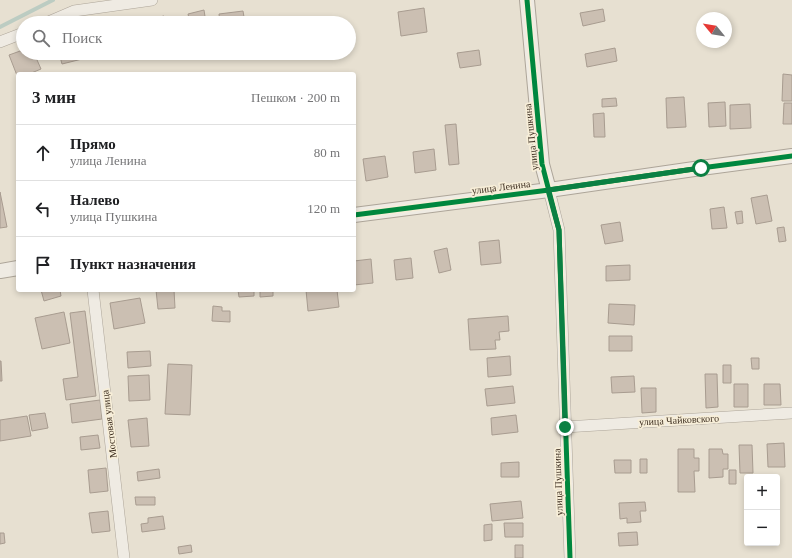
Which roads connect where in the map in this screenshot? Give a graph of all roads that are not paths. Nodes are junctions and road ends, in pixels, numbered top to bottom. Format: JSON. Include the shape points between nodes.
{"nodes":[{"id":1,"x":152,"y":0,"type":"edge"},
{"id":2,"x":527,"y":0,"type":"edge"},
{"id":3,"x":72,"y":5,"type":"edge"},
{"id":4,"x":56,"y":16,"type":"edge"},
{"id":5,"x":16,"y":35,"type":"edge"},
{"id":6,"x":0,"y":42,"type":"edge"},
{"id":7,"x":792,"y":156,"type":"edge"},
{"id":8,"x":548,"y":190,"type":"junction"},
{"id":9,"x":356,"y":215,"type":"edge"},
{"id":10,"x":16,"y":268,"type":"edge"},
{"id":11,"x":0,"y":271,"type":"edge"},
{"id":12,"x":93,"y":292,"type":"edge"},
{"id":13,"x":792,"y":413,"type":"edge"},
{"id":14,"x":565,"y":427,"type":"junction"},
{"id":15,"x":124,"y":558,"type":"edge"},
{"id":16,"x":570,"y":558,"type":"edge"}],
"edges":[{"from":1,"to":3,"type":"street"},
{"from":2,"to":8,"type":"street","name":"улица Пушкина","via":[[542,164]]},
{"from":3,"to":4,"type":"street"},
{"from":5,"to":6,"type":"street"},
{"from":7,"to":8,"type":"street","name":"улица Ленина"},
{"from":8,"to":9,"type":"street","name":"улица Ленина"},
{"from":8,"to":14,"type":"street","name":"улица Пушкина","via":[[559,230]]},
{"from":10,"to":11,"type":"street"},
{"from":12,"to":15,"type":"street","name":"Мостовая улица"},
{"from":13,"to":14,"type":"street","name":"улица Чайковского"},
{"from":14,"to":16,"type":"street","name":"улица Пушкина"}]}
